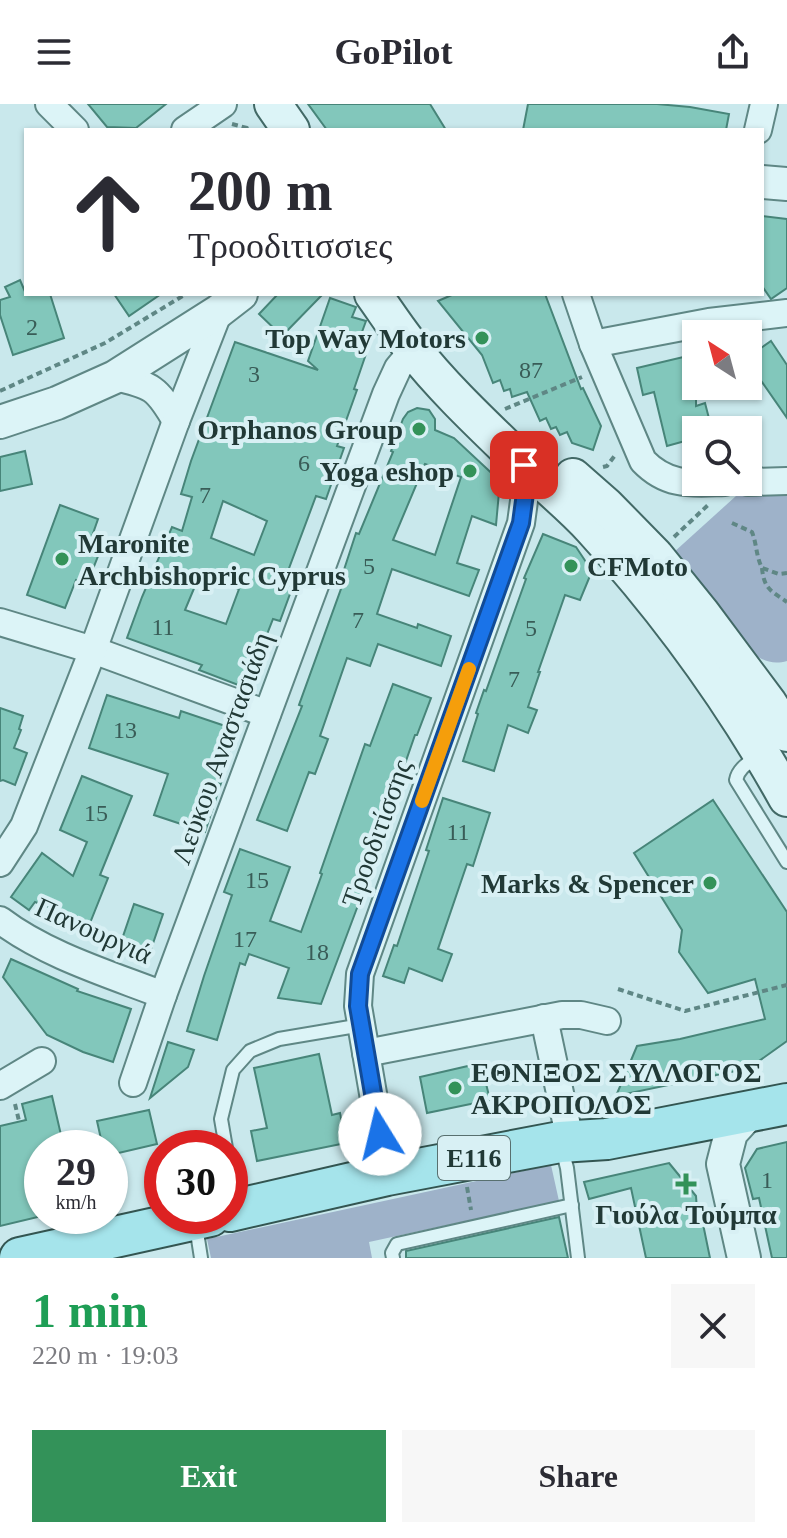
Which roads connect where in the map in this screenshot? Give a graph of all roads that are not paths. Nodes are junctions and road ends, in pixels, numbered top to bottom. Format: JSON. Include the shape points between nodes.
{"nodes":[{"id":1,"x":49,"y":104,"type":"edge"},
{"id":2,"x":223,"y":104,"type":"edge"},
{"id":3,"x":251,"y":104,"type":"edge"},
{"id":4,"x":273,"y":104,"type":"edge"},
{"id":5,"x":764,"y":104,"type":"edge"},
{"id":6,"x":73,"y":128,"type":"edge"},
{"id":7,"x":188,"y":128,"type":"edge"},
{"id":8,"x":266,"y":128,"type":"edge"},
{"id":9,"x":290,"y":128,"type":"edge"},
{"id":10,"x":758,"y":128,"type":"edge"},
{"id":11,"x":764,"y":182,"type":"edge"},
{"id":12,"x":787,"y":184,"type":"edge"},
{"id":13,"x":374,"y":296,"type":"edge"},
{"id":14,"x":404,"y":296,"type":"edge"},
{"id":15,"x":577,"y":296,"type":"edge"},
{"id":16,"x":225,"y":300,"type":"edge"},
{"id":17,"x":787,"y":313,"type":"edge"},
{"id":18,"x":413,"y":350,"type":"junction"},
{"id":19,"x":598,"y":356,"type":"junction"},
{"id":20,"x":115,"y":377,"type":"junction"},
{"id":21,"x":0,"y":404,"type":"edge"},
{"id":22,"x":176,"y":421,"type":"junction"},
{"id":23,"x":0,"y":422,"type":"edge"},
{"id":24,"x":524,"y":465,"type":"junction"},
{"id":25,"x":787,"y":481,"type":"edge"},
{"id":26,"x":682,"y":482,"type":"edge"},
{"id":27,"x":762,"y":482,"type":"edge"},
{"id":28,"x":571,"y":491,"type":"junction"},
{"id":29,"x":521,"y":523,"type":"junction"},
{"id":30,"x":0,"y":622,"type":"edge"},
{"id":31,"x":93,"y":650,"type":"junction"},
{"id":32,"x":267,"y":714,"type":"junction"},
{"id":33,"x":776,"y":720,"type":"edge"},
{"id":34,"x":787,"y":798,"type":"edge"},
{"id":35,"x":12,"y":822,"type":"edge"},
{"id":36,"x":787,"y":862,"type":"edge"},
{"id":37,"x":0,"y":863,"type":"edge"},
{"id":38,"x":0,"y":920,"type":"edge"},
{"id":39,"x":163,"y":995,"type":"junction"},
{"id":40,"x":544,"y":1018,"type":"junction"},
{"id":41,"x":607,"y":1021,"type":"dead end"},
{"id":42,"x":362,"y":1025,"type":"junction"},
{"id":43,"x":366,"y":1053,"type":"junction"},
{"id":44,"x":42,"y":1061,"type":"dead end"},
{"id":45,"x":133,"y":1083,"type":"dead end"},
{"id":46,"x":787,"y":1084,"type":"edge"},
{"id":47,"x":0,"y":1086,"type":"edge"},
{"id":48,"x":769,"y":1107,"type":"edge"},
{"id":49,"x":667,"y":1127,"type":"junction"},
{"id":50,"x":223,"y":1130,"type":"edge"},
{"id":51,"x":565,"y":1141,"type":"junction"},
{"id":52,"x":723,"y":1164,"type":"junction"},
{"id":53,"x":387,"y":1175,"type":"junction"},
{"id":54,"x":572,"y":1205,"type":"junction"},
{"id":55,"x":248,"y":1215,"type":"edge"},
{"id":56,"x":167,"y":1234,"type":"edge"},
{"id":57,"x":62,"y":1254,"type":"edge"},
{"id":58,"x":20,"y":1258,"type":"edge"},
{"id":59,"x":393,"y":1258,"type":"edge"},
{"id":60,"x":578,"y":1258,"type":"edge"},
{"id":61,"x":744,"y":1258,"type":"edge"}],
"edges":[{"from":1,"to":6,"type":"street"},
{"from":2,"to":7,"type":"street"},
{"from":3,"to":8,"type":"main road"},
{"from":4,"to":9,"type":"main road"},
{"from":5,"to":10,"type":"street"},
{"from":11,"to":12,"type":"street"},
{"from":13,"to":18,"type":"main road"},
{"from":14,"to":28,"type":"main road","via":[[439,344]]},
{"from":15,"to":19,"type":"street"},
{"from":16,"to":20,"type":"street"},
{"from":16,"to":21,"type":"street"},
{"from":16,"to":22,"type":"street"},
{"from":17,"to":19,"type":"street","via":[[709,322]]},
{"from":18,"to":24,"type":"main road"},
{"from":18,"to":32,"type":"street","name":"Λεύκου Αναστασιάδη","via":[[390,382]]},
{"from":19,"to":26,"type":"street","via":[[643,461],[665,478]]},
{"from":20,"to":22,"type":"street","via":[[149,385]]},
{"from":20,"to":23,"type":"street"},
{"from":22,"to":31,"type":"street"},
{"from":24,"to":28,"type":"main road"},
{"from":24,"to":29,"type":"street","name":"Τροοδιτίσσης"},
{"from":25,"to":27,"type":"street"},
{"from":28,"to":29,"type":"street"},
{"from":28,"to":33,"type":"main road","via":[[593,529],[704,666]]},
{"from":28,"to":33,"type":"main road","via":[[606,506],[655,556]]},
{"from":29,"to":42,"type":"street","name":"Τροοδιτίσσης","via":[[364,960],[358,992]]},
{"from":30,"to":31,"type":"street"},
{"from":31,"to":32,"type":"street"},
{"from":31,"to":35,"type":"street"},
{"from":32,"to":39,"type":"street","name":"Λεύκου Αναστασιάδη"},
{"from":33,"to":34,"type":"main road"},
{"from":33,"to":36,"type":"lane","via":[[736,780]]},
{"from":35,"to":37,"type":"street"},
{"from":38,"to":39,"type":"street","name":"Πανουργιά","via":[[43,947]]},
{"from":39,"to":45,"type":"street","name":"Λεύκου Αναστασιάδη"},
{"from":40,"to":41,"type":"street","via":[[571,1014]]},
{"from":40,"to":43,"type":"street"},
{"from":40,"to":51,"type":"street"},
{"from":42,"to":43,"type":"street","name":"Τροοδιτίσσης"},
{"from":42,"to":50,"type":"lane","via":[[279,1039],[250,1051],[233,1070]]},
{"from":43,"to":53,"type":"street","name":"Τροοδιτίσσης"},
{"from":44,"to":47,"type":"street"},
{"from":46,"to":51,"type":"main road","number":"E116","via":[[606,1124]]},
{"from":48,"to":49,"type":"main road","number":"E116"},
{"from":48,"to":52,"type":"street","via":[[731,1133]]},
{"from":49,"to":51,"type":"main road","number":"E116"},
{"from":49,"to":52,"type":"street","via":[[695,1134]]},
{"from":51,"to":53,"type":"main road","number":"E116"},
{"from":51,"to":54,"type":"lane"},
{"from":52,"to":61,"type":"street"},
{"from":53,"to":55,"type":"main road","number":"E116"},
{"from":54,"to":59,"type":"lane","via":[[397,1244]]},
{"from":54,"to":60,"type":"lane"},
{"from":56,"to":57,"type":"main road","number":"E116"},
{"from":57,"to":58,"type":"main road","number":"E116"}]}
